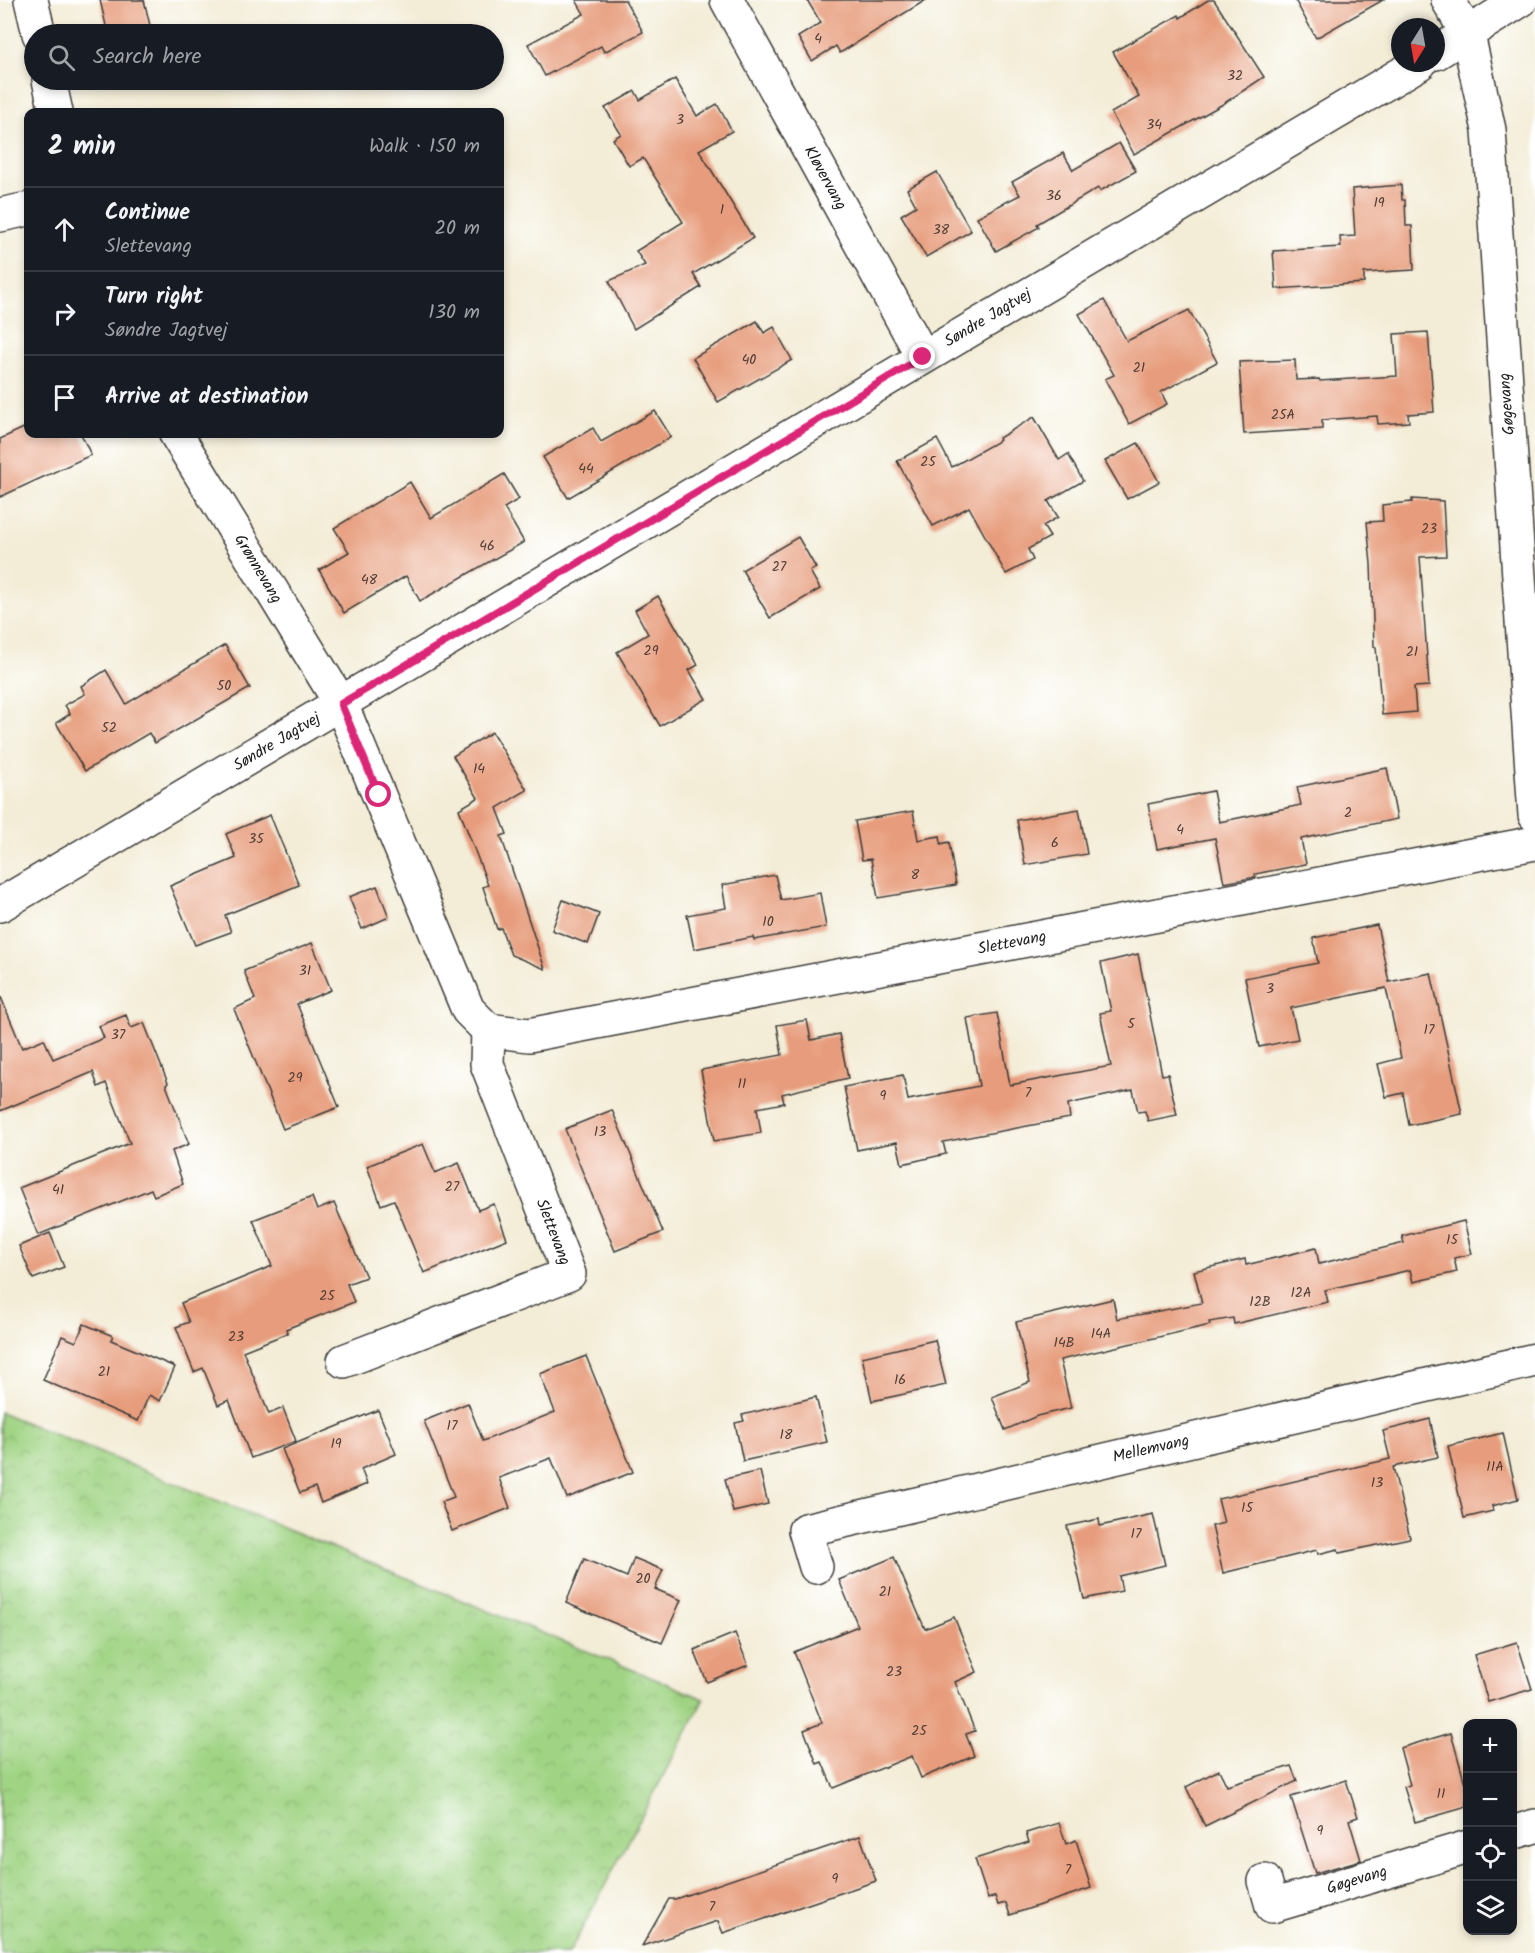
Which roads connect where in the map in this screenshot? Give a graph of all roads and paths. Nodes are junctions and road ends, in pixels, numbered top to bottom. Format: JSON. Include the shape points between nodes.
{"nodes":[{"id":1,"x":31,"y":0,"type":"edge"},
{"id":2,"x":727,"y":0,"type":"edge"},
{"id":3,"x":1448,"y":0,"type":"edge"},
{"id":4,"x":1521,"y":0,"type":"edge"},
{"id":5,"x":37,"y":24,"type":"edge"},
{"id":6,"x":1468,"y":35,"type":"junction"},
{"id":7,"x":1445,"y":49,"type":"edge"},
{"id":8,"x":1405,"y":72,"type":"edge"},
{"id":9,"x":51,"y":90,"type":"edge"},
{"id":10,"x":55,"y":108,"type":"edge"},
{"id":11,"x":24,"y":210,"type":"edge"},
{"id":12,"x":0,"y":215,"type":"edge"},
{"id":13,"x":923,"y":357,"type":"junction"},
{"id":14,"x":178,"y":438,"type":"edge"},
{"id":15,"x":341,"y":704,"type":"junction"},
{"id":16,"x":1535,"y":815,"type":"edge"},
{"id":17,"x":1535,"y":843,"type":"edge"},
{"id":18,"x":0,"y":905,"type":"edge"},
{"id":19,"x":488,"y":1030,"type":"junction"},
{"id":20,"x":1535,"y":1360,"type":"edge"},
{"id":21,"x":344,"y":1361,"type":"dead end"},
{"id":22,"x":816,"y":1567,"type":"dead end"},
{"id":23,"x":1535,"y":1826,"type":"edge"},
{"id":24,"x":1517,"y":1831,"type":"edge"},
{"id":25,"x":1463,"y":1848,"type":"edge"},
{"id":26,"x":1265,"y":1881,"type":"dead end"}],
"edges":[{"from":1,"to":5,"type":"street"},
{"from":2,"to":13,"type":"street","name":"Kløvervang"},
{"from":3,"to":6,"type":"street","name":"Gøgevang"},
{"from":4,"to":6,"type":"street"},
{"from":6,"to":7,"type":"street"},
{"from":6,"to":16,"type":"street","name":"Gøgevang","via":[[1489,130]]},
{"from":8,"to":13,"type":"street","name":"Søndre Jagtvej"},
{"from":9,"to":10,"type":"street"},
{"from":11,"to":12,"type":"street"},
{"from":13,"to":15,"type":"street","name":"Søndre Jagtvej"},
{"from":14,"to":15,"type":"street","name":"Grønnevang"},
{"from":15,"to":18,"type":"street","name":"Søndre Jagtvej"},
{"from":15,"to":19,"type":"street","via":[[468,1010]]},
{"from":17,"to":19,"type":"street","name":"Slettevang","via":[[529,1035]]},
{"from":19,"to":21,"type":"street","name":"Slettevang","via":[[487,1064],[569,1274]]},
{"from":20,"to":22,"type":"street","name":"Mellemvang","via":[[806,1530]]},
{"from":23,"to":24,"type":"street"},
{"from":25,"to":26,"type":"street","name":"Gøgevang","via":[[1272,1906]]}]}
